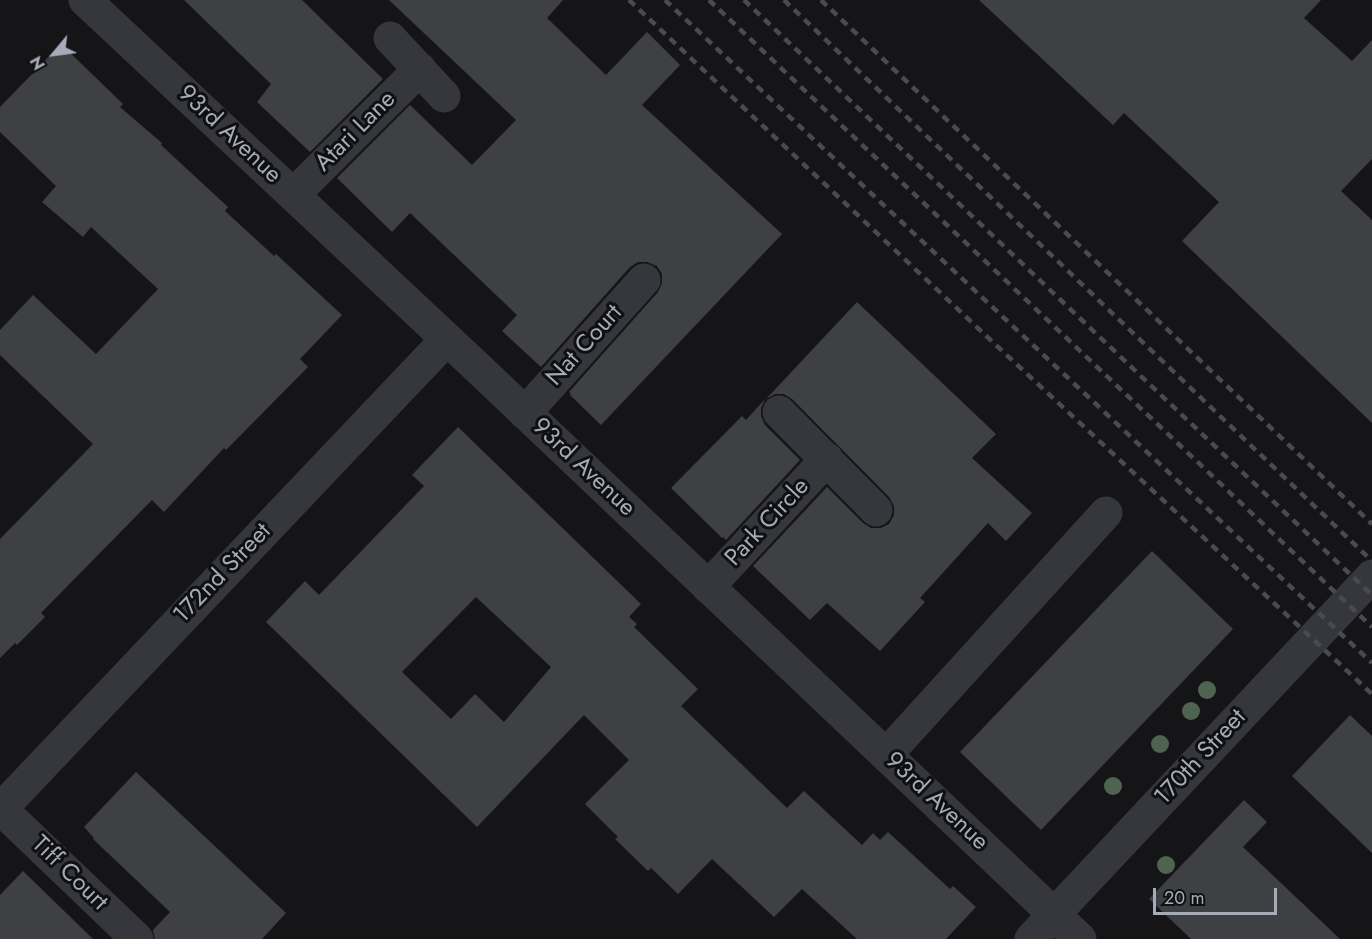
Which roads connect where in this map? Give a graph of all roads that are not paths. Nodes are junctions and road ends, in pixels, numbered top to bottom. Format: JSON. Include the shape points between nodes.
{"nodes":[{"id":1,"x":85,"y":0,"type":"edge"},
{"id":2,"x":390,"y":38,"type":"dead end"},
{"id":3,"x":420,"y":69,"type":"junction"},
{"id":4,"x":444,"y":96,"type":"dead end"},
{"id":5,"x":293,"y":195,"type":"junction"},
{"id":6,"x":644,"y":280,"type":"dead end"},
{"id":7,"x":447,"y":339,"type":"junction"},
{"id":8,"x":779,"y":412,"type":"dead end"},
{"id":9,"x":525,"y":413,"type":"junction"},
{"id":10,"x":827,"y":459,"type":"junction"},
{"id":11,"x":876,"y":510,"type":"dead end"},
{"id":12,"x":1106,"y":513,"type":"dead end"},
{"id":13,"x":1372,"y":576,"type":"edge"},
{"id":14,"x":708,"y":587,"type":"junction"},
{"id":15,"x":886,"y":755,"type":"junction"},
{"id":16,"x":0,"y":810,"type":"edge"},
{"id":17,"x":1054,"y":914,"type":"junction"},
{"id":18,"x":137,"y":939,"type":"edge"},
{"id":19,"x":1031,"y":939,"type":"edge"},
{"id":20,"x":1080,"y":939,"type":"edge"}],
"edges":[{"from":1,"to":5,"type":"street","name":"93rd Avenue"},
{"from":2,"to":3,"type":"street"},
{"from":3,"to":4,"type":"street"},
{"from":3,"to":5,"type":"street","name":"Atari Lane"},
{"from":5,"to":7,"type":"street","name":"93rd Avenue"},
{"from":6,"to":9,"type":"street","name":"Nat Court"},
{"from":7,"to":9,"type":"street","name":"93rd Avenue"},
{"from":7,"to":16,"type":"street","name":"172nd Street"},
{"from":8,"to":10,"type":"street","name":"Park Circle"},
{"from":9,"to":14,"type":"street","name":"93rd Avenue"},
{"from":10,"to":11,"type":"street","name":"Park Circle"},
{"from":10,"to":14,"type":"street","name":"Park Circle"},
{"from":12,"to":15,"type":"street"},
{"from":13,"to":17,"type":"street","name":"170th Street"},
{"from":14,"to":15,"type":"street","name":"93rd Avenue"},
{"from":15,"to":17,"type":"street","name":"93rd Avenue"},
{"from":16,"to":18,"type":"street","name":"Tiff Court"},
{"from":17,"to":19,"type":"street","name":"170th Street"},
{"from":17,"to":20,"type":"street","name":"93rd Avenue"}]}
